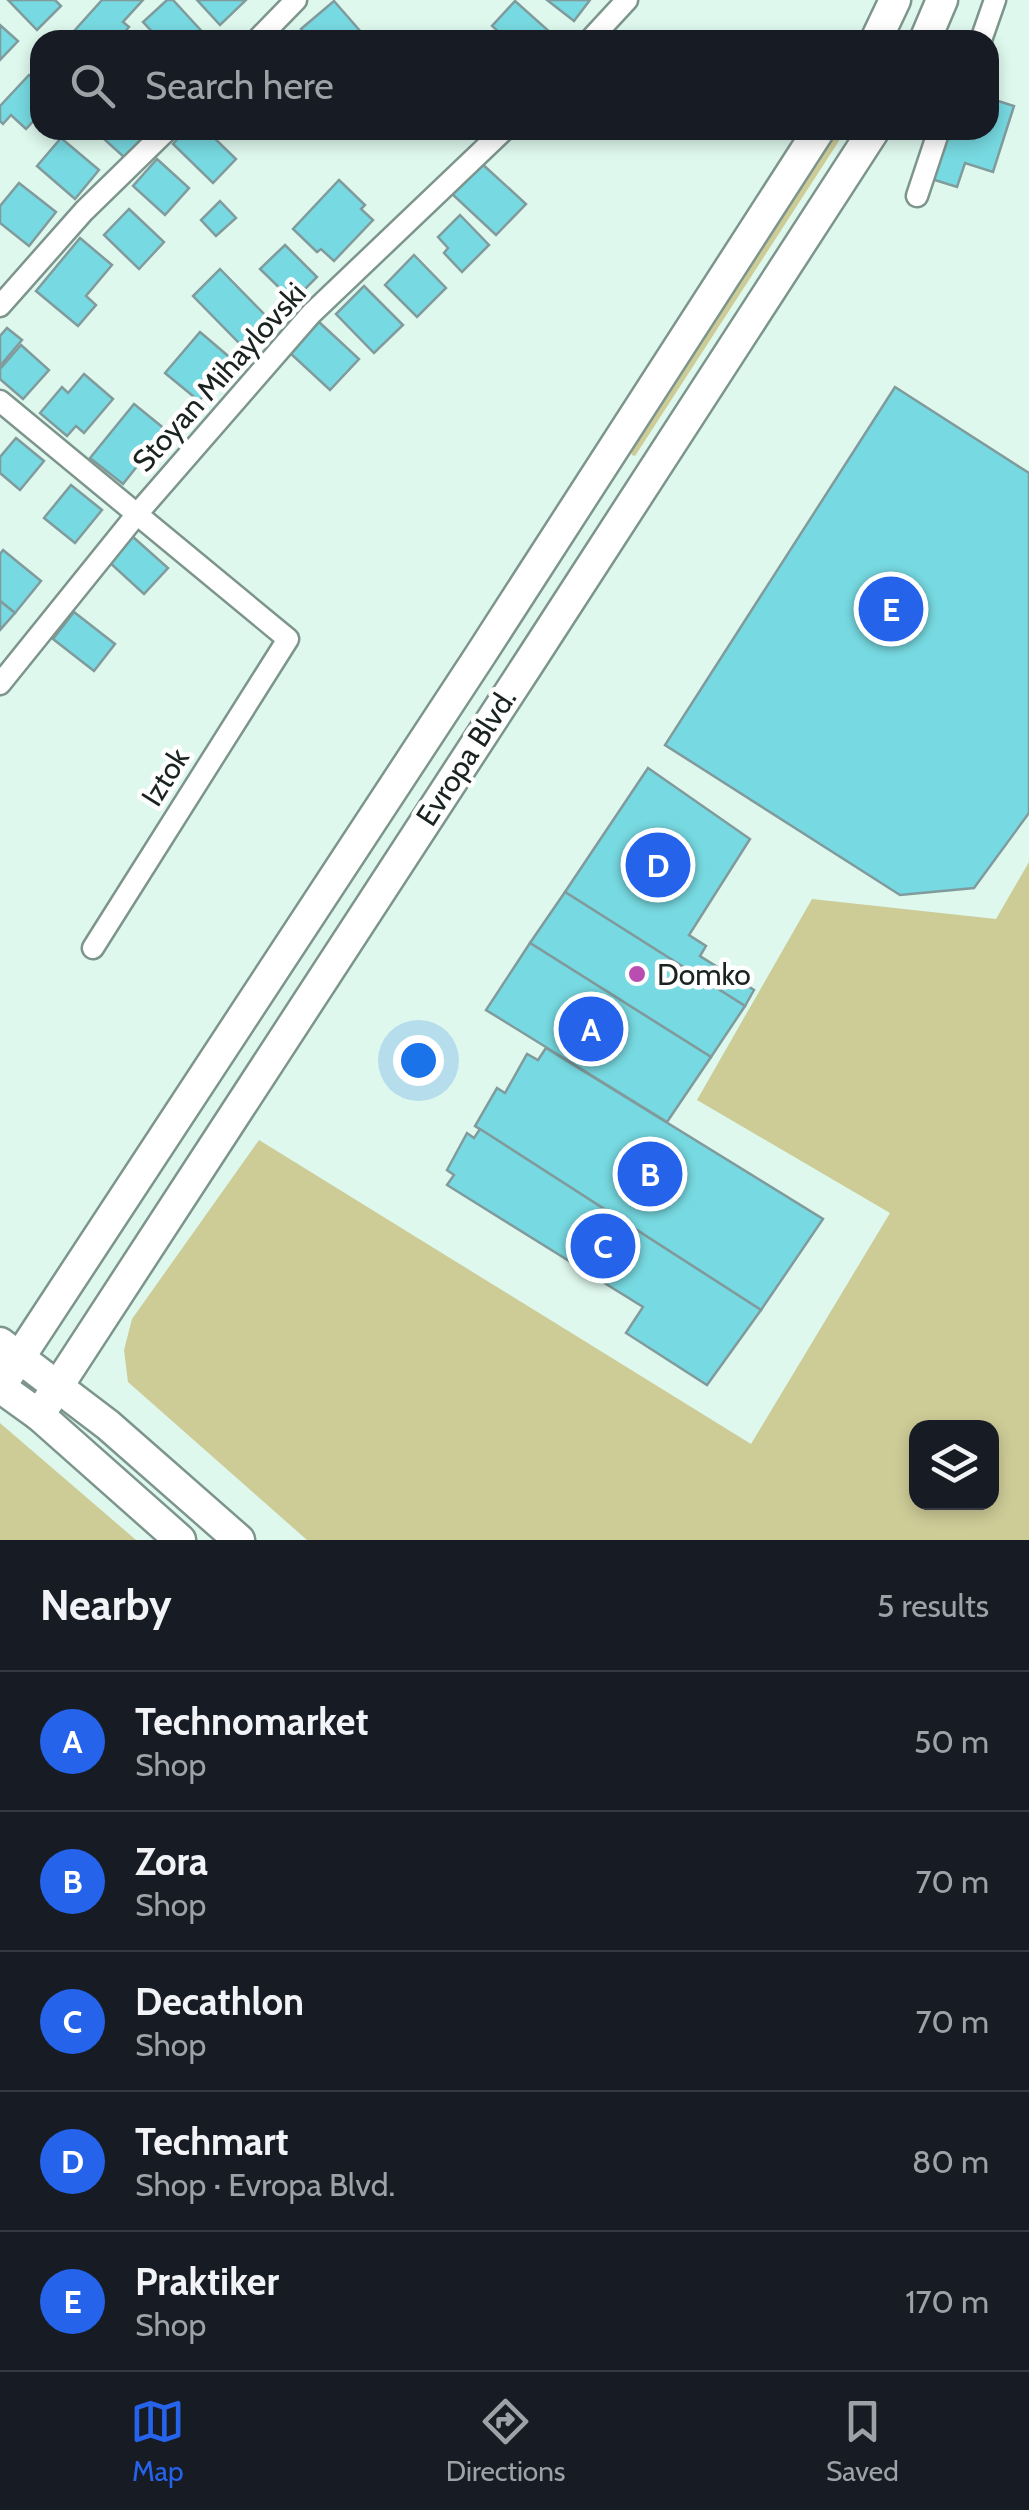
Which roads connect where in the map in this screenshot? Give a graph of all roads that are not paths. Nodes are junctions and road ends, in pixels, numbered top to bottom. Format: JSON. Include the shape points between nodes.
{"nodes":[{"id":1,"x":296,"y":0,"type":"edge"},
{"id":2,"x":627,"y":0,"type":"edge"},
{"id":3,"x":895,"y":0,"type":"edge"},
{"id":4,"x":942,"y":0,"type":"edge"},
{"id":5,"x":994,"y":0,"type":"edge"},
{"id":6,"x":266,"y":30,"type":"edge"},
{"id":7,"x":599,"y":30,"type":"edge"},
{"id":8,"x":881,"y":30,"type":"edge"},
{"id":9,"x":929,"y":30,"type":"edge"},
{"id":10,"x":984,"y":30,"type":"edge"},
{"id":11,"x":157,"y":140,"type":"edge"},
{"id":12,"x":494,"y":140,"type":"edge"},
{"id":13,"x":813,"y":140,"type":"edge"},
{"id":14,"x":868,"y":140,"type":"edge"},
{"id":15,"x":936,"y":140,"type":"edge"},
{"id":16,"x":917,"y":196,"type":"dead end"},
{"id":17,"x":0,"y":306,"type":"edge"},
{"id":18,"x":0,"y":401,"type":"edge"},
{"id":19,"x":137,"y":514,"type":"junction"},
{"id":20,"x":0,"y":684,"type":"edge"},
{"id":21,"x":93,"y":948,"type":"dead end"},
{"id":22,"x":10,"y":1350,"type":"edge"},
{"id":23,"x":58,"y":1384,"type":"junction"},
{"id":24,"x":0,"y":1387,"type":"edge"},
{"id":25,"x":39,"y":1415,"type":"junction"},
{"id":26,"x":180,"y":1540,"type":"edge"},
{"id":27,"x":238,"y":1540,"type":"edge"}],
"edges":[{"from":1,"to":6,"type":"street"},
{"from":2,"to":7,"type":"street"},
{"from":3,"to":8,"type":"street"},
{"from":4,"to":9,"type":"street"},
{"from":5,"to":10,"type":"street"},
{"from":11,"to":17,"type":"street"},
{"from":12,"to":19,"type":"street","name":"Stoyan Mihaylovski","via":[[311,314]]},
{"from":13,"to":22,"type":"street","name":"Evropa Blvd.","via":[[482,654]]},
{"from":14,"to":23,"type":"street","name":"Evropa Blvd."},
{"from":15,"to":16,"type":"street"},
{"from":18,"to":19,"type":"street"},
{"from":19,"to":20,"type":"street","name":"Stoyan Mihaylovski"},
{"from":19,"to":21,"type":"street","name":"Iztok","via":[[288,638]]},
{"from":22,"to":23,"type":"street"},
{"from":22,"to":24,"type":"street","name":"Evropa Blvd."},
{"from":23,"to":25,"type":"street","name":"Evropa Blvd."},
{"from":23,"to":27,"type":"street"},
{"from":24,"to":25,"type":"street"},
{"from":25,"to":26,"type":"street"}]}
